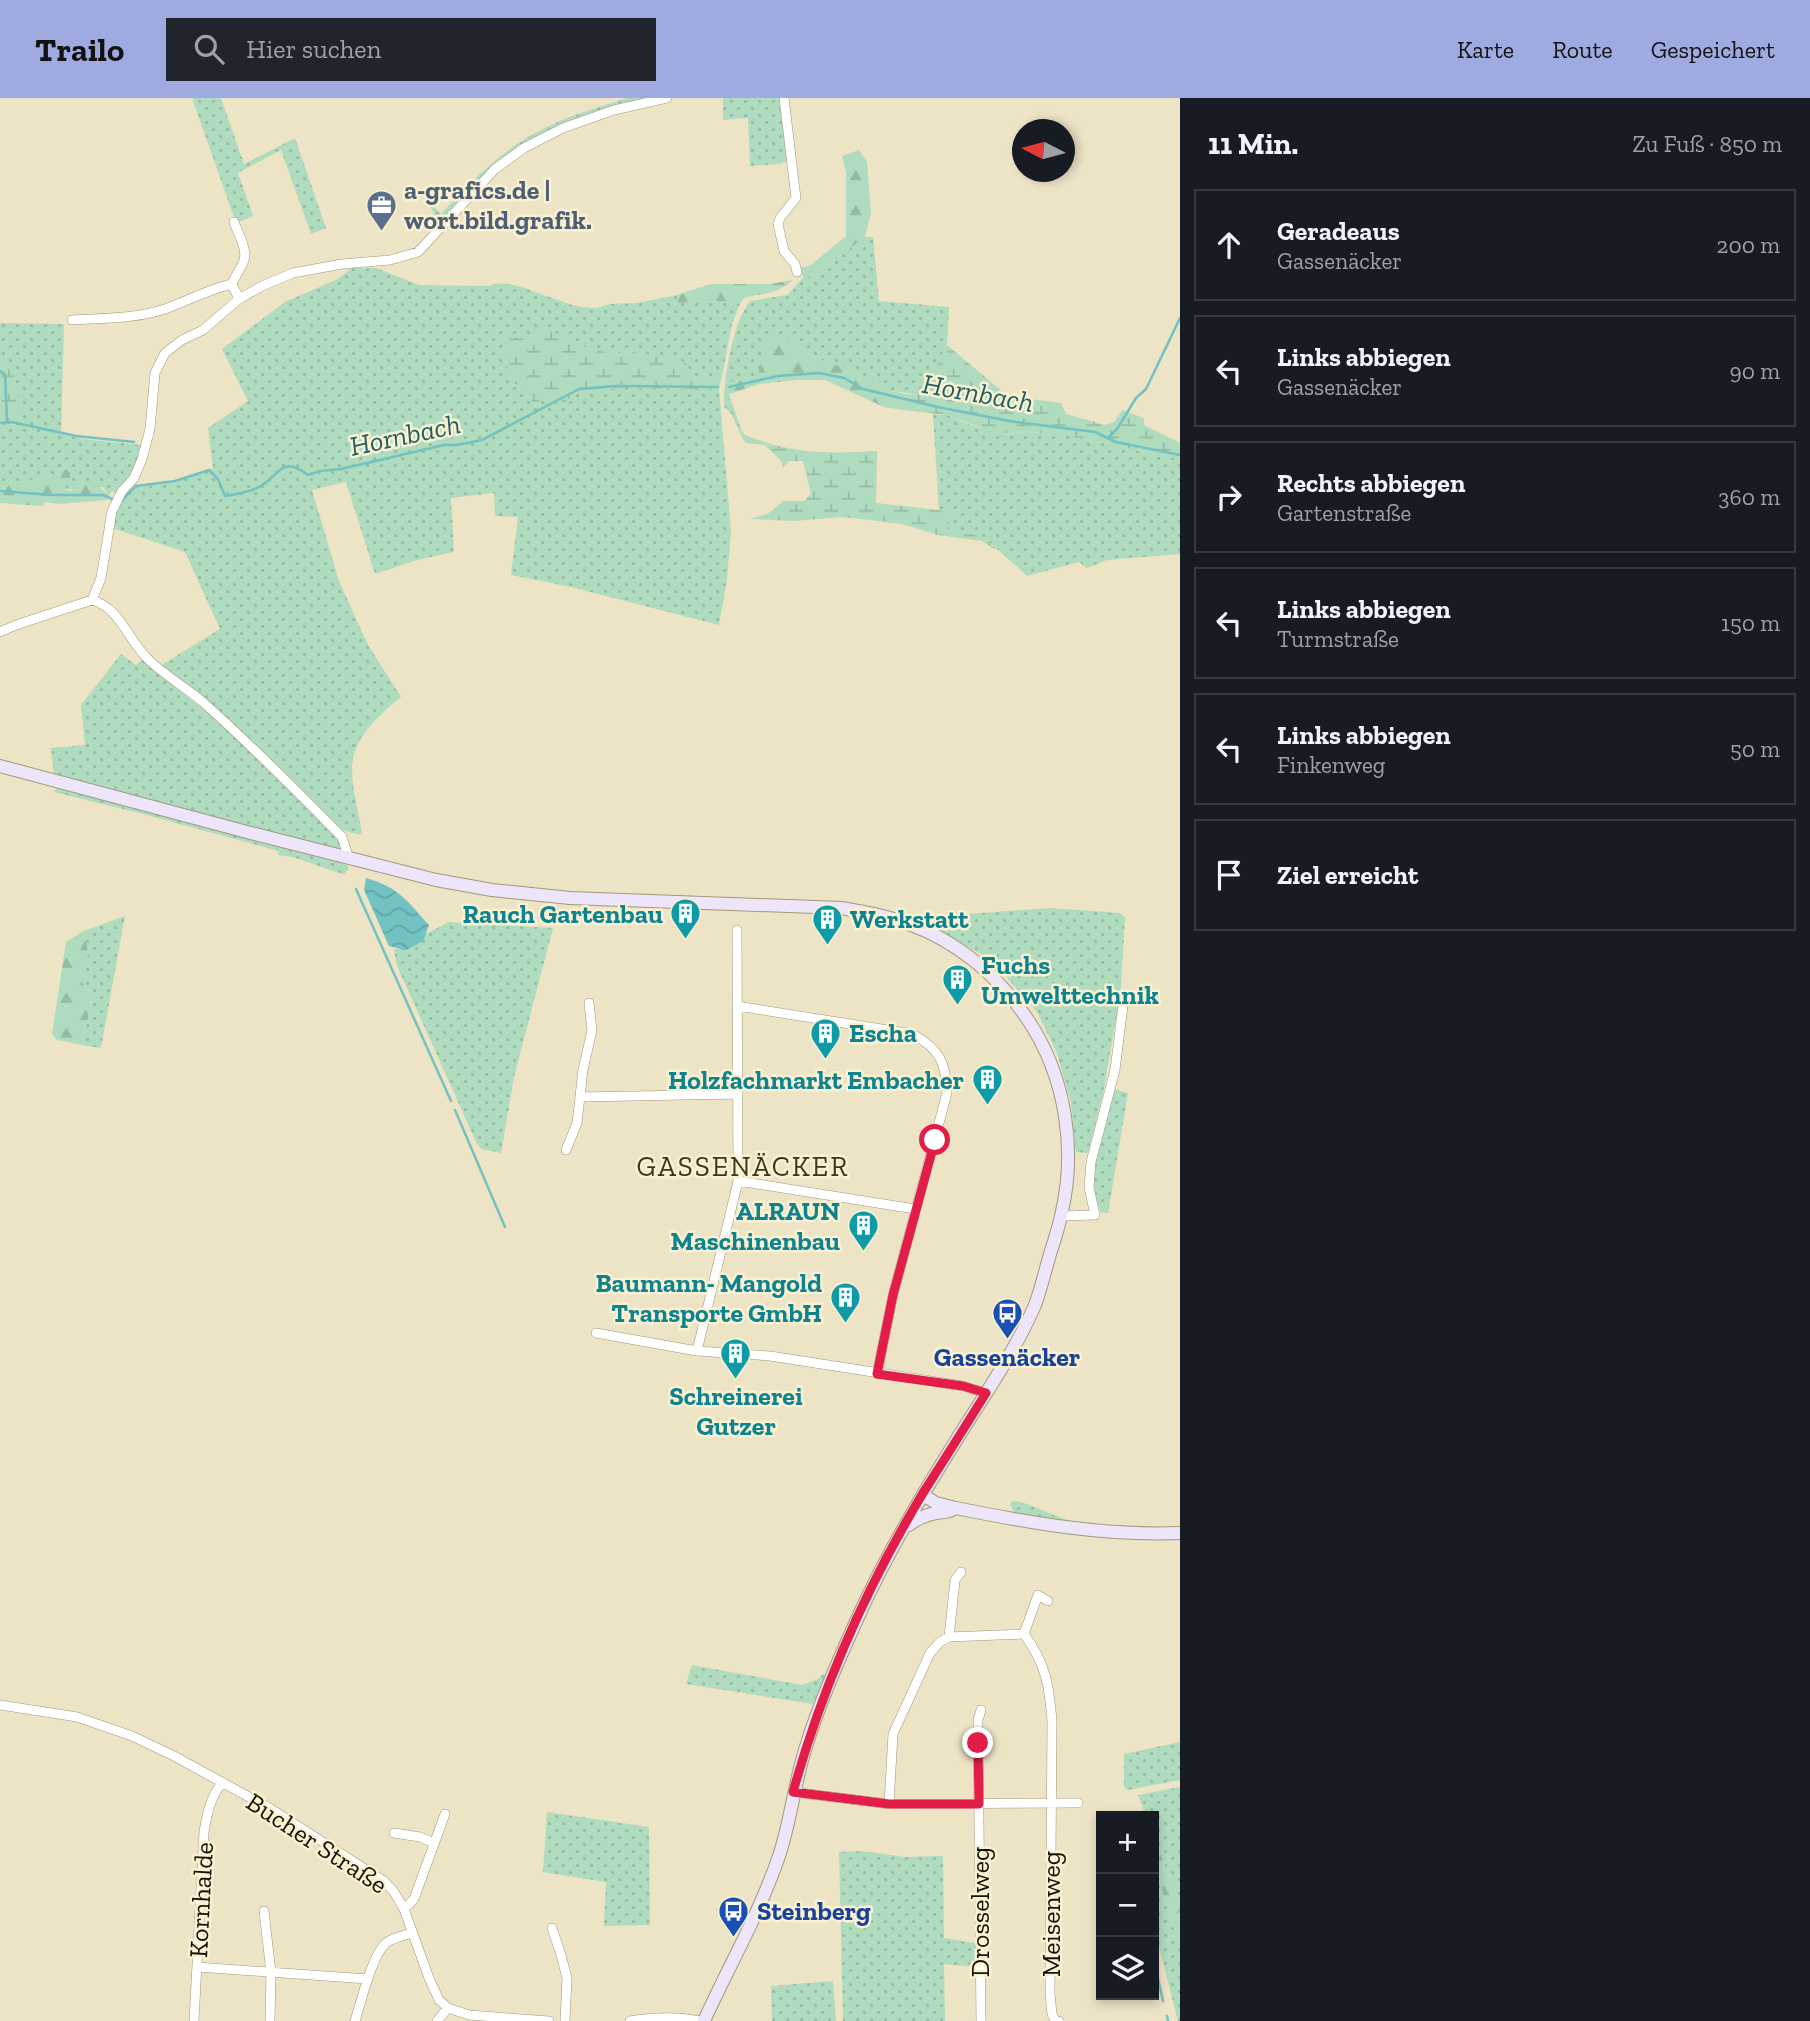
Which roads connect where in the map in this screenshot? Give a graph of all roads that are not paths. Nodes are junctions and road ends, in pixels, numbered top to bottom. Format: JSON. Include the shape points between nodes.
{"nodes":[{"id":1,"x":667,"y":98,"type":"edge"},
{"id":2,"x":784,"y":98,"type":"edge"},
{"id":3,"x":233,"y":222,"type":"dead end"},
{"id":4,"x":797,"y":272,"type":"dead end"},
{"id":5,"x":232,"y":284,"type":"junction"},
{"id":6,"x":239,"y":299,"type":"junction"},
{"id":7,"x":72,"y":320,"type":"dead end"},
{"id":8,"x":93,"y":600,"type":"junction"},
{"id":9,"x":0,"y":632,"type":"edge"},
{"id":10,"x":0,"y":766,"type":"edge"},
{"id":11,"x":349,"y":859,"type":"junction"},
{"id":12,"x":737,"y":930,"type":"dead end"},
{"id":13,"x":1124,"y":997,"type":"dead end"},
{"id":14,"x":589,"y":1003,"type":"dead end"},
{"id":15,"x":737,"y":1006,"type":"junction"},
{"id":16,"x":738,"y":1094,"type":"junction"},
{"id":17,"x":580,"y":1097,"type":"junction"},
{"id":18,"x":566,"y":1150,"type":"dead end"},
{"id":19,"x":738,"y":1181,"type":"junction"},
{"id":20,"x":915,"y":1209,"type":"junction"},
{"id":21,"x":1062,"y":1216,"type":"junction"},
{"id":22,"x":596,"y":1333,"type":"dead end"},
{"id":23,"x":697,"y":1351,"type":"junction"},
{"id":24,"x":877,"y":1374,"type":"junction"},
{"id":25,"x":986,"y":1393,"type":"junction"},
{"id":26,"x":923,"y":1495,"type":"junction"},
{"id":27,"x":956,"y":1508,"type":"junction"},
{"id":28,"x":904,"y":1529,"type":"junction"},
{"id":29,"x":1180,"y":1533,"type":"edge"},
{"id":30,"x":961,"y":1573,"type":"dead end"},
{"id":31,"x":1048,"y":1601,"type":"dead end"},
{"id":32,"x":1024,"y":1634,"type":"junction"},
{"id":33,"x":949,"y":1637,"type":"junction"},
{"id":34,"x":0,"y":1705,"type":"edge"},
{"id":35,"x":981,"y":1710,"type":"dead end"},
{"id":36,"x":222,"y":1783,"type":"junction"},
{"id":37,"x":793,"y":1792,"type":"junction"},
{"id":38,"x":1052,"y":1803,"type":"junction"},
{"id":39,"x":1078,"y":1803,"type":"dead end"},
{"id":40,"x":889,"y":1804,"type":"junction"},
{"id":41,"x":979,"y":1804,"type":"junction"},
{"id":42,"x":445,"y":1814,"type":"dead end"},
{"id":43,"x":394,"y":1833,"type":"dead end"},
{"id":44,"x":434,"y":1843,"type":"junction"},
{"id":45,"x":404,"y":1909,"type":"junction"},
{"id":46,"x":264,"y":1911,"type":"dead end"},
{"id":47,"x":552,"y":1928,"type":"dead end"},
{"id":48,"x":412,"y":1933,"type":"junction"},
{"id":49,"x":197,"y":1967,"type":"junction"},
{"id":50,"x":271,"y":1973,"type":"junction"},
{"id":51,"x":368,"y":1979,"type":"junction"},
{"id":52,"x":448,"y":2008,"type":"junction"},
{"id":53,"x":505,"y":2019,"type":"edge"},
{"id":54,"x":194,"y":2021,"type":"edge"},
{"id":55,"x":270,"y":2021,"type":"edge"},
{"id":56,"x":355,"y":2021,"type":"edge"},
{"id":57,"x":437,"y":2021,"type":"edge"},
{"id":58,"x":549,"y":2021,"type":"edge"},
{"id":59,"x":565,"y":2021,"type":"edge"},
{"id":60,"x":630,"y":2021,"type":"edge"},
{"id":61,"x":702,"y":2021,"type":"edge"},
{"id":62,"x":981,"y":2021,"type":"edge"},
{"id":63,"x":1059,"y":2021,"type":"edge"}],
"edges":[{"from":1,"to":6,"type":"street","via":[[588,119],[524,148],[495,169],[418,252],[293,273]]},
{"from":2,"to":4,"type":"street","via":[[796,198],[780,218],[779,232]]},
{"from":3,"to":5,"type":"street","via":[[245,253]]},
{"from":5,"to":6,"type":"street"},
{"from":5,"to":7,"type":"street","via":[[144,315]]},
{"from":6,"to":8,"type":"street","via":[[203,330],[164,353],[155,373],[142,459],[112,511]]},
{"from":8,"to":9,"type":"street"},
{"from":8,"to":11,"type":"street","via":[[116,614],[145,656],[271,764],[342,837]]},
{"from":10,"to":11,"type":"main road"},
{"from":11,"to":21,"type":"main road","via":[[436,880],[542,895],[842,908],[929,932],[990,974],[1037,1032],[1063,1101],[1068,1134]]},
{"from":12,"to":15,"type":"street"},
{"from":13,"to":21,"type":"street","via":[[1115,1070],[1091,1162],[1089,1187],[1095,1215]]},
{"from":14,"to":17,"type":"street","via":[[592,1030]]},
{"from":15,"to":16,"type":"street"},
{"from":15,"to":20,"type":"street","via":[[914,1034],[929,1043],[942,1058],[947,1093]]},
{"from":16,"to":17,"type":"street"},
{"from":16,"to":19,"type":"street"},
{"from":17,"to":18,"type":"street","via":[[577,1123]]},
{"from":19,"to":20,"type":"street"},
{"from":19,"to":23,"type":"street"},
{"from":20,"to":24,"type":"street"},
{"from":21,"to":25,"type":"main road","via":[[1036,1302]]},
{"from":22,"to":23,"type":"street"},
{"from":23,"to":24,"type":"street","via":[[770,1356]]},
{"from":24,"to":25,"type":"street"},
{"from":25,"to":26,"type":"main road"},
{"from":26,"to":27,"type":"main road"},
{"from":26,"to":28,"type":"main road"},
{"from":27,"to":28,"type":"main road","via":[[917,1519]]},
{"from":27,"to":29,"type":"main road","via":[[1083,1530]]},
{"from":28,"to":37,"type":"main road","via":[[859,1615],[805,1748]]},
{"from":30,"to":33,"type":"street","via":[[955,1580]]},
{"from":31,"to":32,"type":"street","via":[[1038,1595]]},
{"from":32,"to":33,"type":"street"},
{"from":32,"to":38,"type":"street","name":"Meisenweg","via":[[1049,1684]]},
{"from":33,"to":40,"type":"street","via":[[930,1653],[893,1734]]},
{"from":34,"to":36,"type":"street","name":"Bucher Straße","via":[[78,1717],[132,1736]]},
{"from":35,"to":41,"type":"street","name":"Drosselweg"},
{"from":36,"to":45,"type":"street","name":"Bucher Straße","via":[[384,1881]]},
{"from":36,"to":49,"type":"street","name":"Kornhalde","via":[[208,1809],[204,1832]]},
{"from":37,"to":40,"type":"street"},
{"from":37,"to":61,"type":"main road","via":[[780,1854],[766,1890]]},
{"from":38,"to":39,"type":"street"},
{"from":38,"to":41,"type":"street"},
{"from":38,"to":63,"type":"street","name":"Meisenweg","via":[[1051,1994],[1052,2014]]},
{"from":40,"to":41,"type":"street"},
{"from":41,"to":62,"type":"street","name":"Drosselweg"},
{"from":42,"to":44,"type":"street"},
{"from":43,"to":44,"type":"street"},
{"from":44,"to":45,"type":"street","via":[[414,1899]]},
{"from":45,"to":48,"type":"street","name":"Bucher Straße"},
{"from":46,"to":50,"type":"street"},
{"from":47,"to":59,"type":"street","via":[[567,1978]]},
{"from":48,"to":51,"type":"street","via":[[384,1945]]},
{"from":48,"to":52,"type":"street","name":"Bucher Straße","via":[[439,2000]]},
{"from":49,"to":50,"type":"street"},
{"from":49,"to":54,"type":"street","name":"Kornhalde"},
{"from":50,"to":51,"type":"street"},
{"from":50,"to":55,"type":"street"},
{"from":51,"to":56,"type":"street"},
{"from":52,"to":53,"type":"street"},
{"from":52,"to":57,"type":"street"},
{"from":53,"to":58,"type":"street"},
{"from":60,"to":61,"type":"street","via":[[683,2017]]}]}
